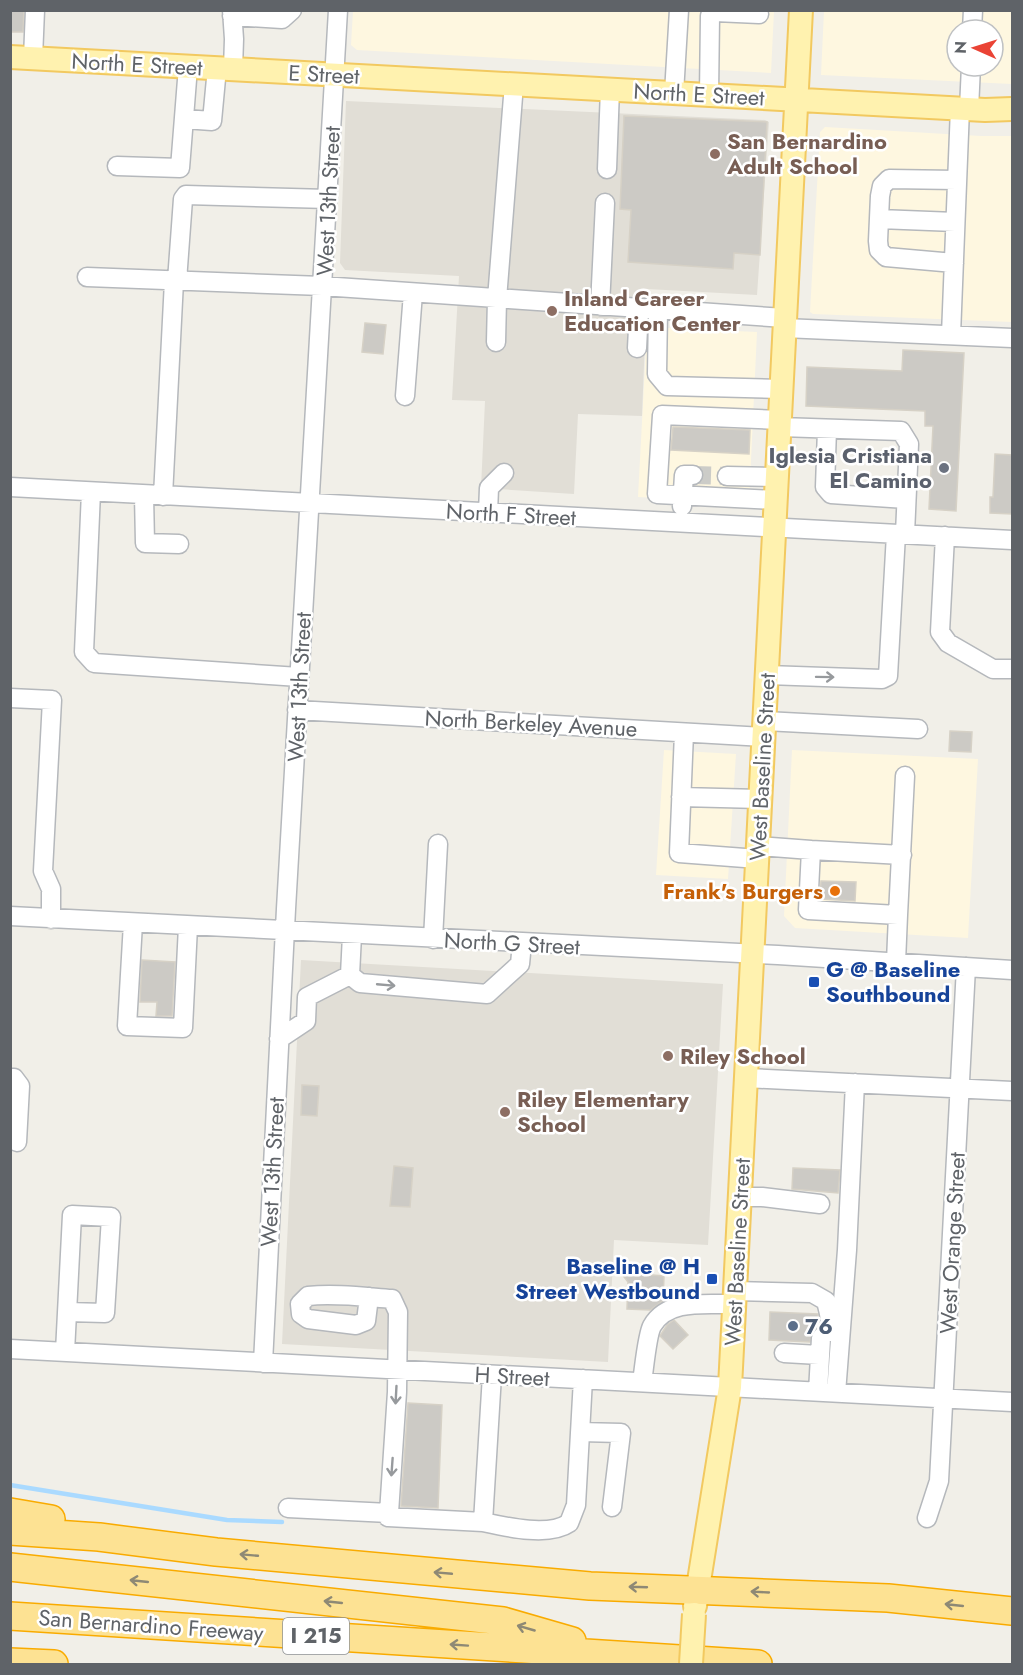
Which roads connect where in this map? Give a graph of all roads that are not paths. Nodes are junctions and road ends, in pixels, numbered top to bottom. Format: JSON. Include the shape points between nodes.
{"nodes":[{"id":1,"x":35,"y":10,"type":"edge"},
{"id":2,"x":292,"y":10,"type":"edge"},
{"id":3,"x":338,"y":10,"type":"edge"},
{"id":4,"x":679,"y":10,"type":"edge"},
{"id":5,"x":801,"y":10,"type":"edge"},
{"id":6,"x":232,"y":13,"type":"edge"},
{"id":7,"x":759,"y":14,"type":"dead end"},
{"id":8,"x":10,"y":57,"type":"edge"},
{"id":9,"x":33,"y":58,"type":"junction"},
{"id":10,"x":188,"y":67,"type":"junction"},
{"id":11,"x":225,"y":68,"type":"junction"},
{"id":12,"x":262,"y":70,"type":"joint"},
{"id":13,"x":335,"y":74,"type":"junction"},
{"id":14,"x":386,"y":77,"type":"joint"},
{"id":15,"x":968,"y":78,"type":"edge"},
{"id":16,"x":513,"y":84,"type":"junction"},
{"id":17,"x":610,"y":89,"type":"junction"},
{"id":18,"x":674,"y":93,"type":"junction"},
{"id":19,"x":709,"y":95,"type":"junction"},
{"id":20,"x":797,"y":99,"type":"junction"},
{"id":21,"x":964,"y":109,"type":"junction"},
{"id":22,"x":1012,"y":109,"type":"edge"},
{"id":23,"x":184,"y":119,"type":"junction"},
{"id":24,"x":117,"y":166,"type":"dead end"},
{"id":25,"x":607,"y":169,"type":"dead end"},
{"id":26,"x":957,"y":180,"type":"junction"},
{"id":27,"x":328,"y":199,"type":"junction"},
{"id":28,"x":605,"y":203,"type":"dead end"},
{"id":29,"x":879,"y":219,"type":"junction"},
{"id":30,"x":956,"y":222,"type":"junction"},
{"id":31,"x":954,"y":263,"type":"junction"},
{"id":32,"x":87,"y":277,"type":"dead end"},
{"id":33,"x":176,"y":281,"type":"junction"},
{"id":34,"x":322,"y":286,"type":"junction"},
{"id":35,"x":413,"y":293,"type":"junction"},
{"id":36,"x":497,"y":299,"type":"junction"},
{"id":37,"x":600,"y":306,"type":"junction"},
{"id":38,"x":639,"y":309,"type":"junction"},
{"id":39,"x":658,"y":310,"type":"junction"},
{"id":40,"x":784,"y":323,"type":"junction"},
{"id":41,"x":951,"y":335,"type":"junction"},
{"id":42,"x":1012,"y":338,"type":"edge"},
{"id":43,"x":496,"y":342,"type":"dead end"},
{"id":44,"x":637,"y":348,"type":"dead end"},
{"id":45,"x":782,"y":389,"type":"junction"},
{"id":46,"x":405,"y":396,"type":"dead end"},
{"id":47,"x":780,"y":424,"type":"junction"},
{"id":48,"x":827,"y":429,"type":"junction"},
{"id":49,"x":504,"y":473,"type":"dead end"},
{"id":50,"x":693,"y":475,"type":"dead end"},
{"id":51,"x":727,"y":476,"type":"tunnel mouth"},
{"id":52,"x":10,"y":488,"type":"edge"},
{"id":53,"x":777,"y":488,"type":"junction"},
{"id":54,"x":91,"y":492,"type":"junction"},
{"id":55,"x":144,"y":495,"type":"junction"},
{"id":56,"x":683,"y":495,"type":"junction"},
{"id":57,"x":163,"y":496,"type":"junction"},
{"id":58,"x":906,"y":499,"type":"junction"},
{"id":59,"x":309,"y":504,"type":"junction"},
{"id":60,"x":488,"y":513,"type":"junction"},
{"id":61,"x":681,"y":523,"type":"junction"},
{"id":62,"x":775,"y":528,"type":"junction"},
{"id":63,"x":900,"y":534,"type":"junction"},
{"id":64,"x":945,"y":536,"type":"junction"},
{"id":65,"x":1012,"y":540,"type":"edge"},
{"id":66,"x":179,"y":544,"type":"dead end"},
{"id":67,"x":1012,"y":669,"type":"edge"},
{"id":68,"x":767,"y":675,"type":"junction"},
{"id":69,"x":299,"y":676,"type":"junction"},
{"id":70,"x":10,"y":698,"type":"edge"},
{"id":71,"x":297,"y":710,"type":"junction"},
{"id":72,"x":764,"y":729,"type":"junction"},
{"id":73,"x":918,"y":729,"type":"dead end"},
{"id":74,"x":684,"y":733,"type":"junction"},
{"id":75,"x":905,"y":776,"type":"dead end"},
{"id":76,"x":681,"y":797,"type":"junction"},
{"id":77,"x":760,"y":799,"type":"junction"},
{"id":78,"x":438,"y":844,"type":"dead end"},
{"id":79,"x":811,"y":850,"type":"junction"},
{"id":80,"x":758,"y":853,"type":"junction"},
{"id":81,"x":902,"y":855,"type":"junction"},
{"id":82,"x":898,"y":915,"type":"junction"},
{"id":83,"x":10,"y":916,"type":"edge"},
{"id":84,"x":51,"y":919,"type":"junction"},
{"id":85,"x":133,"y":923,"type":"junction"},
{"id":86,"x":188,"y":926,"type":"junction"},
{"id":87,"x":285,"y":931,"type":"junction"},
{"id":88,"x":352,"y":935,"type":"junction"},
{"id":89,"x":433,"y":939,"type":"junction"},
{"id":90,"x":522,"y":943,"type":"junction"},
{"id":91,"x":753,"y":954,"type":"junction"},
{"id":92,"x":896,"y":962,"type":"junction"},
{"id":93,"x":966,"y":967,"type":"junction"},
{"id":94,"x":1012,"y":970,"type":"edge"},
{"id":95,"x":350,"y":975,"type":"junction"},
{"id":96,"x":279,"y":1039,"type":"junction"},
{"id":97,"x":10,"y":1078,"type":"edge"},
{"id":98,"x":746,"y":1078,"type":"junction"},
{"id":99,"x":855,"y":1083,"type":"junction"},
{"id":100,"x":960,"y":1088,"type":"junction"},
{"id":101,"x":1012,"y":1091,"type":"edge"},
{"id":102,"x":17,"y":1143,"type":"dead end"},
{"id":103,"x":740,"y":1197,"type":"junction"},
{"id":104,"x":820,"y":1204,"type":"dead end"},
{"id":105,"x":369,"y":1297,"type":"dead end"},
{"id":106,"x":735,"y":1298,"type":"junction"},
{"id":107,"x":67,"y":1312,"type":"junction"},
{"id":108,"x":10,"y":1349,"type":"edge"},
{"id":109,"x":65,"y":1352,"type":"junction"},
{"id":110,"x":784,"y":1353,"type":"dead end"},
{"id":111,"x":819,"y":1355,"type":"junction"},
{"id":112,"x":263,"y":1363,"type":"junction"},
{"id":113,"x":397,"y":1370,"type":"junction"},
{"id":114,"x":492,"y":1375,"type":"junction"},
{"id":115,"x":583,"y":1379,"type":"junction"},
{"id":116,"x":642,"y":1382,"type":"junction"},
{"id":117,"x":730,"y":1387,"type":"junction"},
{"id":118,"x":827,"y":1393,"type":"junction"},
{"id":119,"x":944,"y":1400,"type":"junction"},
{"id":120,"x":1012,"y":1402,"type":"edge"},
{"id":121,"x":580,"y":1432,"type":"junction"},
{"id":122,"x":612,"y":1507,"type":"dead end"},
{"id":123,"x":288,"y":1508,"type":"dead end"},
{"id":124,"x":10,"y":1512,"type":"edge"},
{"id":125,"x":389,"y":1513,"type":"junction"},
{"id":126,"x":927,"y":1518,"type":"dead end"},
{"id":127,"x":483,"y":1522,"type":"junction"},
{"id":128,"x":10,"y":1531,"type":"edge"},
{"id":129,"x":99,"y":1538,"type":"junction"},
{"id":130,"x":10,"y":1567,"type":"edge"},
{"id":131,"x":695,"y":1602,"type":"junction"},
{"id":132,"x":1012,"y":1611,"type":"edge"},
{"id":133,"x":10,"y":1616,"type":"edge"},
{"id":134,"x":622,"y":1655,"type":"junction"},
{"id":135,"x":10,"y":1662,"type":"edge"},
{"id":136,"x":54,"y":1665,"type":"edge"},
{"id":137,"x":691,"y":1665,"type":"edge"},
{"id":138,"x":758,"y":1665,"type":"edge"}],
"edges":[{"from":1,"to":9,"type":"street"},
{"from":2,"to":6,"type":"street","via":[[282,19]]},
{"from":3,"to":13,"type":"street","name":"West 13th Street"},
{"from":4,"to":18,"type":"street"},
{"from":5,"to":20,"type":"main road","name":"West Baseline Street"},
{"from":6,"to":11,"type":"street","via":[[234,39]]},
{"from":7,"to":19,"type":"street","via":[[715,12],[710,16]]},
{"from":8,"to":9,"type":"main road","name":"North E Street"},
{"from":9,"to":10,"type":"main road","name":"North E Street"},
{"from":10,"to":11,"type":"main road","name":"North E Street"},
{"from":10,"to":23,"type":"street"},
{"from":11,"to":12,"type":"main road","name":"North E Street"},
{"from":11,"to":23,"type":"street","via":[[212,121]]},
{"from":12,"to":13,"type":"main road","name":"E Street"},
{"from":13,"to":14,"type":"main road","name":"E Street"},
{"from":13,"to":27,"type":"street","name":"West 13th Street"},
{"from":14,"to":16,"type":"main road","name":"North E Street"},
{"from":15,"to":21,"type":"street"},
{"from":16,"to":17,"type":"main road","name":"North E Street"},
{"from":16,"to":36,"type":"street"},
{"from":17,"to":18,"type":"main road","name":"North E Street"},
{"from":17,"to":25,"type":"street"},
{"from":18,"to":19,"type":"main road","name":"North E Street"},
{"from":19,"to":20,"type":"main road","name":"North E Street"},
{"from":20,"to":21,"type":"main road","name":"North E Street"},
{"from":20,"to":40,"type":"main road","name":"West Baseline Street"},
{"from":21,"to":22,"type":"main road","name":"North E Street"},
{"from":21,"to":26,"type":"street"},
{"from":23,"to":24,"type":"street","via":[[180,168]]},
{"from":26,"to":29,"type":"street","via":[[889,179],[882,186]]},
{"from":26,"to":30,"type":"street"},
{"from":27,"to":33,"type":"street","via":[[186,195]]},
{"from":27,"to":34,"type":"street","name":"West 13th Street"},
{"from":28,"to":37,"type":"street"},
{"from":29,"to":30,"type":"street"},
{"from":29,"to":31,"type":"street","via":[[879,250],[886,257]]},
{"from":30,"to":31,"type":"street"},
{"from":31,"to":41,"type":"street"},
{"from":32,"to":33,"type":"street"},
{"from":33,"to":34,"type":"street"},
{"from":33,"to":57,"type":"street"},
{"from":34,"to":35,"type":"street"},
{"from":34,"to":59,"type":"street","name":"West 13th Street"},
{"from":35,"to":36,"type":"street"},
{"from":35,"to":46,"type":"street"},
{"from":36,"to":37,"type":"street"},
{"from":36,"to":43,"type":"street"},
{"from":37,"to":38,"type":"street"},
{"from":38,"to":39,"type":"street"},
{"from":38,"to":44,"type":"street"},
{"from":39,"to":40,"type":"street"},
{"from":39,"to":45,"type":"street","via":[[657,374],[667,386]]},
{"from":40,"to":41,"type":"street"},
{"from":40,"to":45,"type":"main road","name":"West Baseline Street"},
{"from":41,"to":42,"type":"street"},
{"from":45,"to":47,"type":"main road","name":"West Baseline Street"},
{"from":47,"to":48,"type":"street"},
{"from":47,"to":53,"type":"main road","name":"West Baseline Street"},
{"from":47,"to":56,"type":"street","via":[[662,415],[657,494]]},
{"from":48,"to":58,"type":"street","via":[[825,487],[831,494]]},
{"from":48,"to":58,"type":"street","via":[[901,431],[909,444]]},
{"from":49,"to":60,"type":"street","via":[[489,488]]},
{"from":50,"to":56,"type":"street","via":[[684,475]]},
{"from":51,"to":53,"type":"street"},
{"from":52,"to":54,"type":"street","name":"North F Street"},
{"from":53,"to":56,"type":"street"},
{"from":53,"to":62,"type":"main road","name":"West Baseline Street"},
{"from":54,"to":55,"type":"street","name":"North F Street"},
{"from":54,"to":69,"type":"street","via":[[84,652],[94,663]]},
{"from":55,"to":57,"type":"street","name":"North F Street"},
{"from":55,"to":66,"type":"street","via":[[145,543]]},
{"from":56,"to":61,"type":"street"},
{"from":57,"to":59,"type":"street","name":"North F Street"},
{"from":58,"to":63,"type":"street"},
{"from":59,"to":60,"type":"street","name":"North F Street"},
{"from":59,"to":69,"type":"street","name":"West 13th Street"},
{"from":60,"to":61,"type":"street","name":"North F Street"},
{"from":61,"to":62,"type":"street","name":"North F Street"},
{"from":62,"to":63,"type":"street","name":"North F Street"},
{"from":62,"to":68,"type":"main road","name":"West Baseline Street"},
{"from":63,"to":64,"type":"street","name":"North F Street"},
{"from":68,"to":63,"type":"street","one_way":true,"via":[[882,679],[888,676]]},
{"from":64,"to":65,"type":"street","name":"North F Street"},
{"from":64,"to":67,"type":"street","via":[[940,632],[948,643],[993,669]]},
{"from":68,"to":72,"type":"main road","name":"West Baseline Street"},
{"from":69,"to":71,"type":"street","name":"West 13th Street"},
{"from":70,"to":84,"type":"street","via":[[52,700],[43,871],[51,889]]},
{"from":71,"to":74,"type":"street","name":"North Berkeley Avenue"},
{"from":71,"to":87,"type":"street","name":"West 13th Street"},
{"from":72,"to":73,"type":"street","name":"North Berkeley Avenue"},
{"from":72,"to":74,"type":"street","name":"North Berkeley Avenue"},
{"from":72,"to":77,"type":"main road","name":"West Baseline Street"},
{"from":74,"to":76,"type":"street"},
{"from":75,"to":81,"type":"street"},
{"from":76,"to":77,"type":"street"},
{"from":76,"to":80,"type":"street","via":[[681,855]]},
{"from":77,"to":80,"type":"main road","name":"West Baseline Street"},
{"from":78,"to":89,"type":"street"},
{"from":79,"to":80,"type":"street"},
{"from":79,"to":81,"type":"street"},
{"from":79,"to":82,"type":"street","via":[[808,910]]},
{"from":80,"to":91,"type":"main road","name":"West Baseline Street"},
{"from":81,"to":82,"type":"street"},
{"from":82,"to":92,"type":"street"},
{"from":83,"to":84,"type":"street","name":"North G Street"},
{"from":84,"to":85,"type":"street","name":"North G Street"},
{"from":85,"to":86,"type":"street","name":"North G Street"},
{"from":85,"to":86,"type":"street","via":[[127,1026],[183,1028]]},
{"from":86,"to":87,"type":"street","name":"North G Street"},
{"from":87,"to":88,"type":"street","name":"North G Street"},
{"from":87,"to":96,"type":"street","name":"West 13th Street"},
{"from":88,"to":89,"type":"street","name":"North G Street"},
{"from":88,"to":95,"type":"street"},
{"from":89,"to":90,"type":"street","name":"North G Street"},
{"from":90,"to":91,"type":"street","name":"North G Street"},
{"from":95,"to":90,"type":"street","one_way":true,"via":[[360,983],[487,994],[520,964]]},
{"from":91,"to":92,"type":"street","name":"North G Street"},
{"from":91,"to":98,"type":"main road","name":"West Baseline Street"},
{"from":92,"to":93,"type":"street","name":"North G Street"},
{"from":93,"to":94,"type":"street","name":"North G Street"},
{"from":93,"to":100,"type":"street","name":"West Orange Street"},
{"from":95,"to":96,"type":"street","via":[[307,998],[306,1021]]},
{"from":96,"to":112,"type":"street","name":"West 13th Street"},
{"from":97,"to":102,"type":"street","via":[[20,1086]]},
{"from":98,"to":99,"type":"street"},
{"from":98,"to":103,"type":"main road","name":"West Baseline Street"},
{"from":99,"to":100,"type":"street"},
{"from":99,"to":118,"type":"street","via":[[847,1250]]},
{"from":100,"to":101,"type":"street"},
{"from":100,"to":119,"type":"street","name":"West Orange Street"},
{"from":103,"to":104,"type":"street"},
{"from":103,"to":106,"type":"main road","name":"West Baseline Street"},
{"from":105,"to":113,"type":"street","via":[[392,1299],[398,1312]]},
{"from":106,"to":111,"type":"street","via":[[812,1293],[826,1301],[829,1330],[821,1338]]},
{"from":106,"to":116,"type":"street","via":[[674,1307],[666,1312],[651,1327]]},
{"from":106,"to":117,"type":"main road","name":"West Baseline Street"},
{"from":107,"to":107,"type":"street","via":[[72,1215],[111,1217],[105,1313]]},
{"from":107,"to":109,"type":"street"},
{"from":108,"to":109,"type":"street","name":"H Street"},
{"from":109,"to":112,"type":"street","name":"H Street"},
{"from":110,"to":111,"type":"street"},
{"from":111,"to":118,"type":"street"},
{"from":112,"to":113,"type":"street","name":"H Street"},
{"from":113,"to":114,"type":"street","name":"H Street"},
{"from":113,"to":125,"type":"street","one_way":true},
{"from":114,"to":115,"type":"street","name":"H Street"},
{"from":114,"to":127,"type":"street"},
{"from":115,"to":116,"type":"street","name":"H Street"},
{"from":115,"to":121,"type":"street"},
{"from":116,"to":117,"type":"street","name":"H Street"},
{"from":117,"to":118,"type":"street","name":"H Street"},
{"from":117,"to":131,"type":"main road","name":"West Baseline Street"},
{"from":118,"to":119,"type":"street","name":"H Street"},
{"from":119,"to":120,"type":"street","name":"H Street"},
{"from":119,"to":126,"type":"street","name":"West Orange Street","via":[[939,1481]]},
{"from":121,"to":122,"type":"street","via":[[621,1433]]},
{"from":121,"to":127,"type":"street","via":[[576,1505],[569,1523],[555,1530]]},
{"from":123,"to":125,"type":"street"},
{"from":124,"to":129,"type":"highway","via":[[90,1526]]},
{"from":125,"to":127,"type":"street","via":[[388,1517]]},
{"from":128,"to":129,"type":"highway"},
{"from":131,"to":129,"type":"highway","one_way":true,"via":[[590,1586]]},
{"from":134,"to":130,"type":"highway","one_way":true,"via":[[503,1621]]},
{"from":132,"to":131,"type":"highway","one_way":true,"via":[[888,1598]]},
{"from":131,"to":137,"type":"main road","name":"West Baseline Street","bridge":true},
{"from":134,"to":133,"type":"highway","name":"San Bernardino Freeway","number":"I 215","one_way":true},
{"from":134,"to":138,"type":"highway","name":"San Bernardino Freeway","number":"I 215"},
{"from":135,"to":136,"type":"highway","name":"San Bernardino Freeway"}]}
